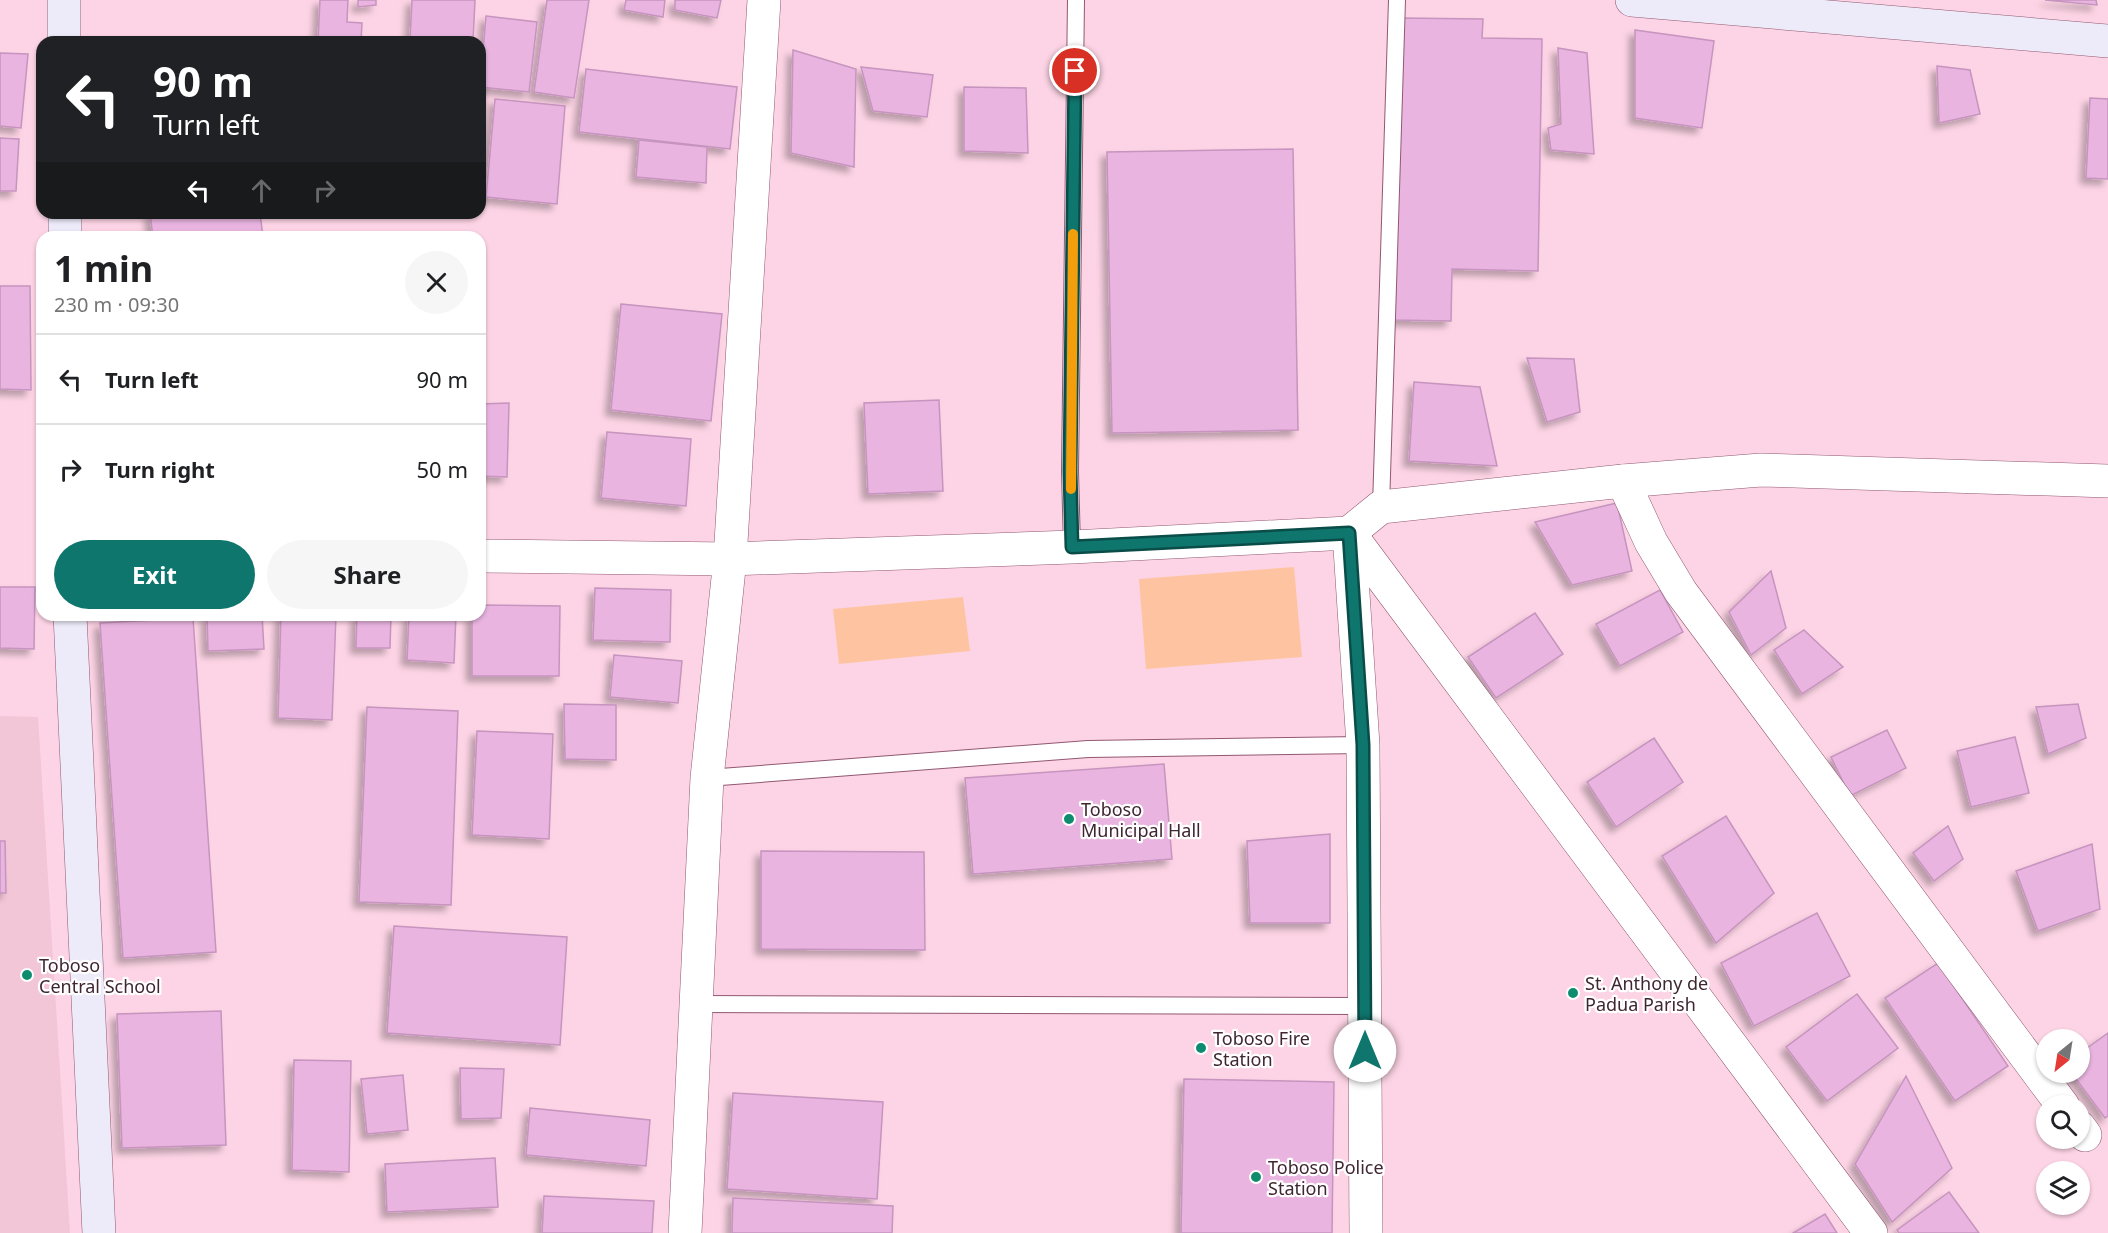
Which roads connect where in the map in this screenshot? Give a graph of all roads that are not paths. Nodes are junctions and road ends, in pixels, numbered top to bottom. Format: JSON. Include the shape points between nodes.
{"nodes":[{"id":1,"x":64,"y":0,"type":"edge"},
{"id":2,"x":764,"y":0,"type":"edge"},
{"id":3,"x":1076,"y":0,"type":"edge"},
{"id":4,"x":1397,"y":0,"type":"edge"},
{"id":5,"x":1632,"y":0,"type":"edge"},
{"id":6,"x":64,"y":36,"type":"edge"},
{"id":7,"x":2108,"y":41,"type":"edge"},
{"id":8,"x":1623,"y":481,"type":"junction"},
{"id":9,"x":2108,"y":481,"type":"edge"},
{"id":10,"x":1381,"y":507,"type":"junction"},
{"id":11,"x":1349,"y":533,"type":"junction"},
{"id":12,"x":1072,"y":547,"type":"junction"},
{"id":13,"x":486,"y":556,"type":"edge"},
{"id":14,"x":730,"y":559,"type":"junction"},
{"id":15,"x":70,"y":621,"type":"edge"},
{"id":16,"x":1363,"y":745,"type":"junction"},
{"id":17,"x":707,"y":778,"type":"junction"},
{"id":18,"x":696,"y":1004,"type":"junction"},
{"id":19,"x":1365,"y":1005,"type":"junction"},
{"id":20,"x":2055,"y":1095,"type":"edge"},
{"id":21,"x":99,"y":1233,"type":"edge"},
{"id":22,"x":685,"y":1233,"type":"edge"},
{"id":23,"x":1366,"y":1233,"type":"edge"},
{"id":24,"x":1871,"y":1233,"type":"edge"}],
"edges":[{"from":1,"to":6,"type":"main road"},
{"from":2,"to":14,"type":"street"},
{"from":3,"to":12,"type":"lane"},
{"from":4,"to":10,"type":"lane"},
{"from":5,"to":7,"type":"main road"},
{"from":8,"to":9,"type":"street","via":[[1761,470]]},
{"from":8,"to":10,"type":"street"},
{"from":8,"to":20,"type":"street","via":[[1651,542],[1681,592]]},
{"from":10,"to":11,"type":"street"},
{"from":11,"to":12,"type":"street"},
{"from":11,"to":16,"type":"street"},
{"from":11,"to":24,"type":"street"},
{"from":12,"to":14,"type":"street"},
{"from":13,"to":14,"type":"street"},
{"from":14,"to":17,"type":"street"},
{"from":15,"to":21,"type":"main road"},
{"from":16,"to":17,"type":"lane","via":[[1088,749]]},
{"from":16,"to":19,"type":"street"},
{"from":17,"to":18,"type":"street"},
{"from":18,"to":19,"type":"lane"},
{"from":18,"to":22,"type":"street"},
{"from":19,"to":23,"type":"street"}]}
